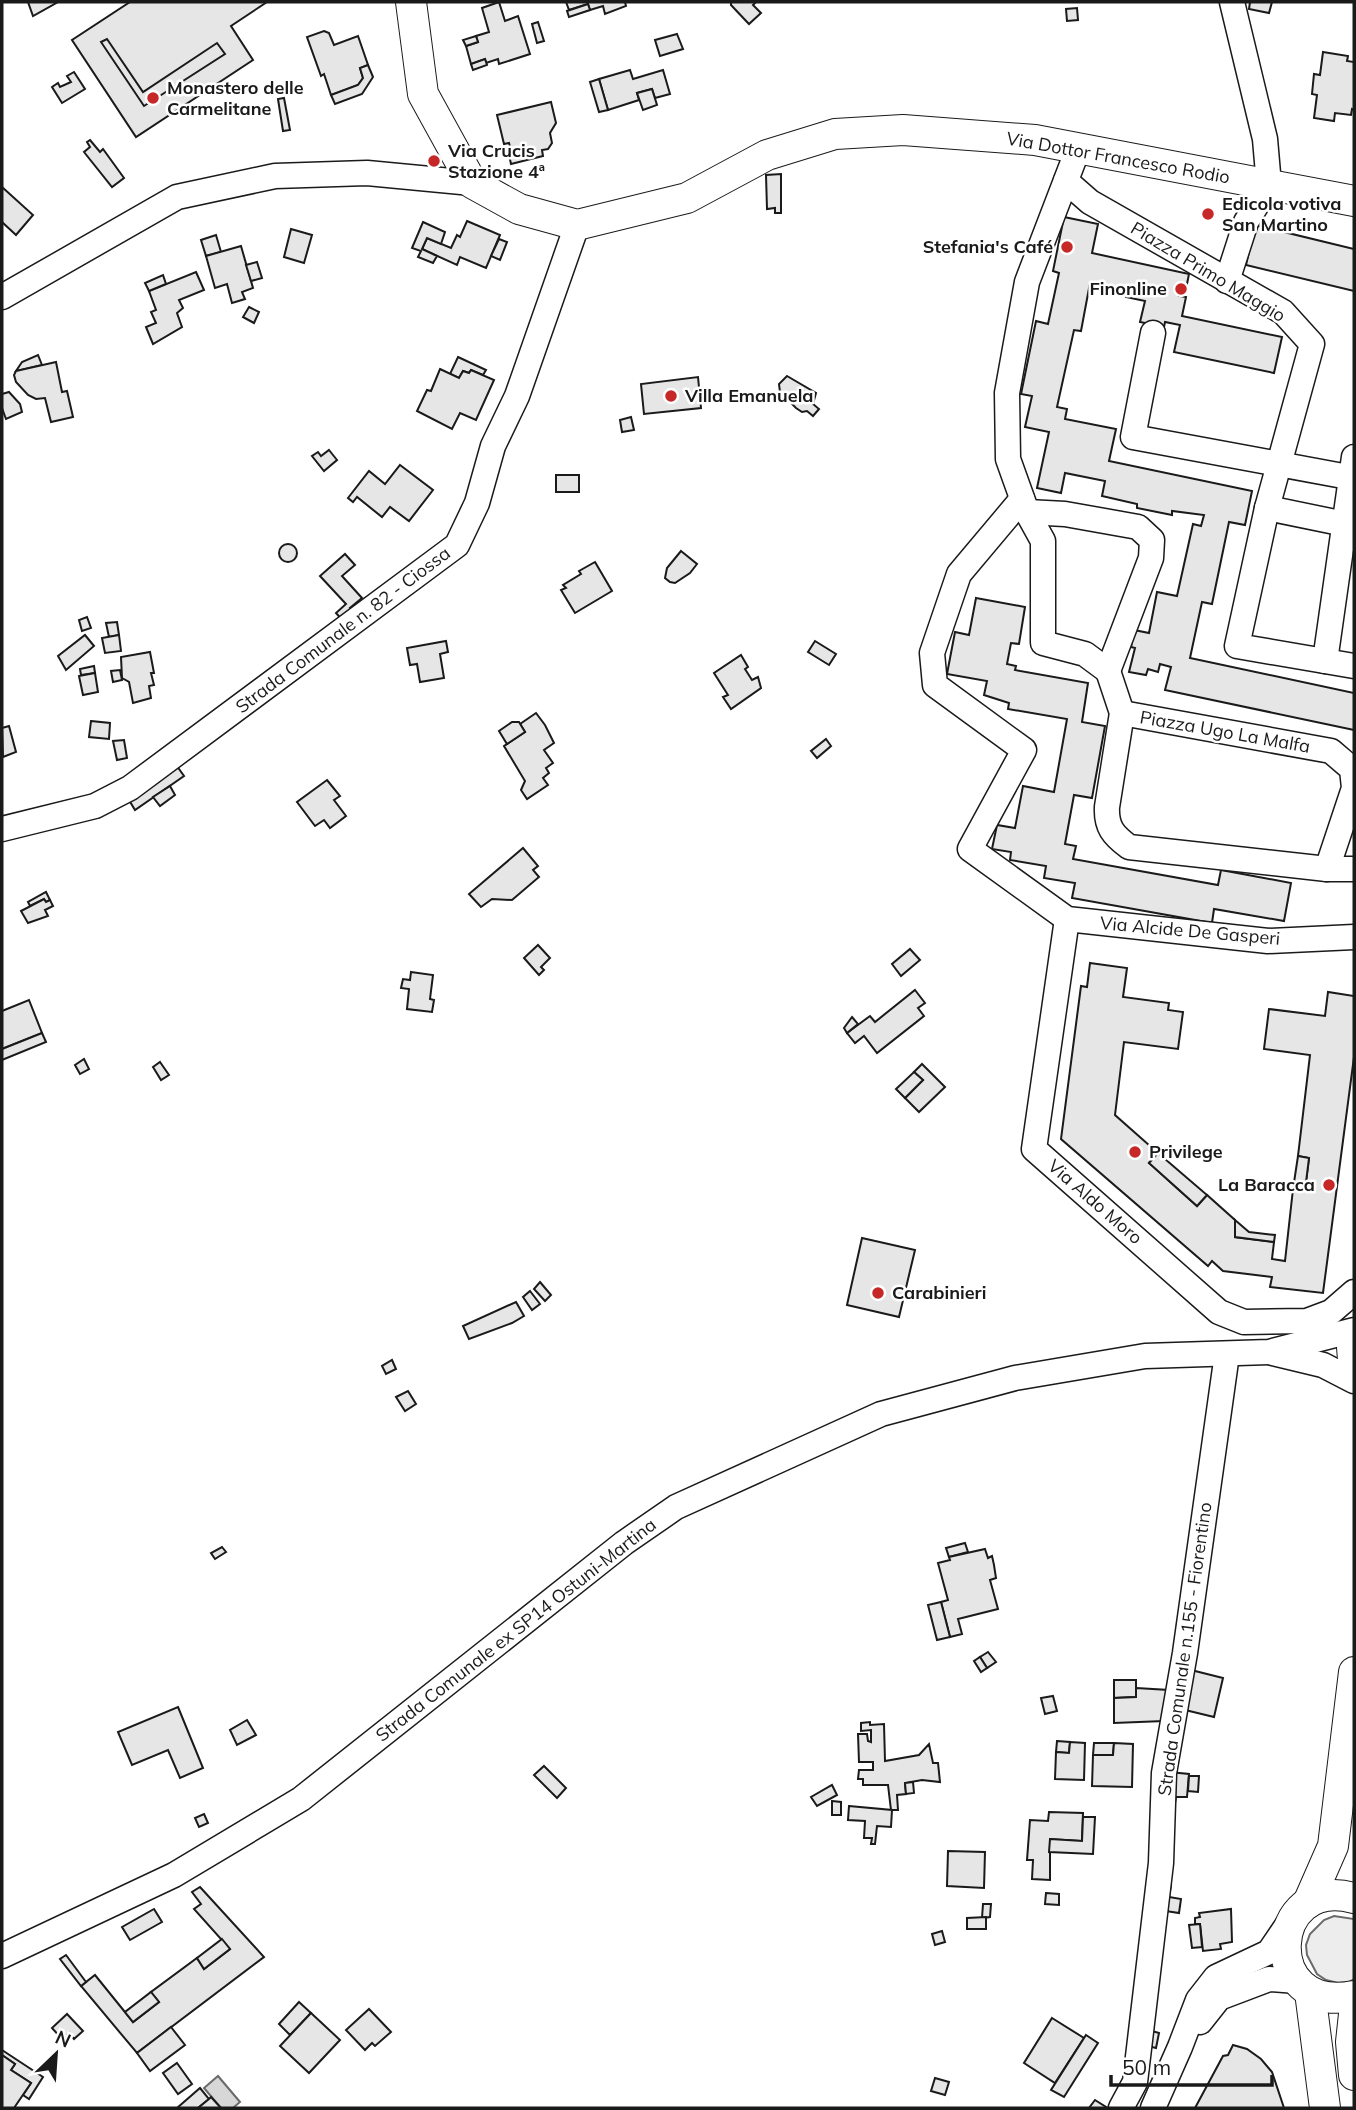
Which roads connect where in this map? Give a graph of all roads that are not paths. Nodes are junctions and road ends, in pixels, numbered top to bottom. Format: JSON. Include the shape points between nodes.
{"nodes":[{"id":1,"x":411,"y":2,"type":"edge"},
{"id":2,"x":1231,"y":2,"type":"edge"},
{"id":3,"x":1078,"y":149,"type":"junction"},
{"id":4,"x":1066,"y":181,"type":"junction"},
{"id":5,"x":472,"y":183,"type":"junction"},
{"id":6,"x":1269,"y":185,"type":"junction"},
{"id":7,"x":1354,"y":201,"type":"edge"},
{"id":8,"x":577,"y":225,"type":"junction"},
{"id":9,"x":1227,"y":281,"type":"junction"},
{"id":10,"x":2,"y":296,"type":"edge"},
{"id":11,"x":1153,"y":333,"type":"dead end"},
{"id":12,"x":1279,"y":465,"type":"junction"},
{"id":13,"x":1353,"y":471,"type":"edge"},
{"id":14,"x":1025,"y":505,"type":"junction"},
{"id":15,"x":1267,"y":508,"type":"junction"},
{"id":16,"x":1350,"y":533,"type":"edge"},
{"id":17,"x":1325,"y":661,"type":"junction"},
{"id":18,"x":1354,"y":666,"type":"edge"},
{"id":19,"x":1108,"y":671,"type":"junction"},
{"id":20,"x":1122,"y":713,"type":"junction"},
{"id":21,"x":2,"y":830,"type":"edge"},
{"id":22,"x":1327,"y":869,"type":"junction"},
{"id":23,"x":1354,"y":869,"type":"edge"},
{"id":24,"x":1067,"y":919,"type":"junction"},
{"id":25,"x":1354,"y":937,"type":"edge"},
{"id":26,"x":1354,"y":1292,"type":"edge"},
{"id":27,"x":1354,"y":1329,"type":"edge"},
{"id":28,"x":1354,"y":1338,"type":"edge"},
{"id":29,"x":1269,"y":1352,"type":"junction"},
{"id":30,"x":1227,"y":1354,"type":"junction"},
{"id":31,"x":1354,"y":1372,"type":"edge"},
{"id":32,"x":1354,"y":1381,"type":"edge"},
{"id":33,"x":1354,"y":1672,"type":"edge"},
{"id":34,"x":1354,"y":1898,"type":"edge"},
{"id":35,"x":1301,"y":1909,"type":"junction"},
{"id":36,"x":2,"y":1955,"type":"edge"},
{"id":37,"x":1303,"y":1986,"type":"junction"},
{"id":38,"x":1354,"y":1996,"type":"edge"},
{"id":39,"x":1354,"y":2014,"type":"edge"},
{"id":40,"x":1180,"y":2047,"type":"junction"},
{"id":41,"x":1354,"y":2075,"type":"edge"},
{"id":42,"x":1157,"y":2107,"type":"edge"},
{"id":43,"x":1121,"y":2108,"type":"edge"},
{"id":44,"x":1325,"y":2108,"type":"edge"}],
"edges":[{"from":1,"to":5,"type":"main road","via":[[423,94]]},
{"from":2,"to":6,"type":"street","via":[[1265,139]]},
{"from":3,"to":4,"type":"street"},
{"from":3,"to":6,"type":"main road","name":"Via Dottor Francesco Rodio"},
{"from":3,"to":8,"type":"main road","name":"Via Dottor Francesco Rodio","via":[[1035,140],[903,130],[835,134],[767,155],[688,198]]},
{"from":4,"to":9,"type":"street","name":"Piazza Primo Maggio","via":[[1090,202]]},
{"from":4,"to":14,"type":"street","via":[[1027,282],[1007,393],[1008,459]]},
{"from":5,"to":8,"type":"main road","name":"Via Dottor Francesco Rodio","via":[[519,209]]},
{"from":5,"to":10,"type":"street","via":[[368,173],[275,176],[177,197]]},
{"from":6,"to":7,"type":"main road","name":"Via Dottor Francesco Rodio"},
{"from":6,"to":9,"type":"street","via":[[1246,222]]},
{"from":8,"to":21,"type":"street","name":"Strada Comunale n. 82 - Ciossa","via":[[517,396],[493,446],[477,503],[457,545],[130,788],[95,806]]},
{"from":9,"to":12,"type":"street","name":"Piazza Primo Maggio","via":[[1283,312],[1312,344]]},
{"from":11,"to":12,"type":"street","via":[[1133,437]]},
{"from":12,"to":13,"type":"street"},
{"from":12,"to":15,"type":"street","name":"Piazza Primo Maggio"},
{"from":13,"to":16,"type":"street"},
{"from":14,"to":19,"type":"street","via":[[1043,541],[1043,643],[1085,654]]},
{"from":14,"to":19,"type":"street","via":[[1138,527],[1152,540],[1151,558]]},
{"from":14,"to":24,"type":"street","via":[[959,574],[932,653],[935,685],[1024,750],[970,849]]},
{"from":15,"to":16,"type":"street"},
{"from":15,"to":17,"type":"street","name":"Piazza Primo Maggio","via":[[1237,646]]},
{"from":16,"to":17,"type":"street"},
{"from":17,"to":18,"type":"street","name":"Piazza Primo Maggio"},
{"from":19,"to":20,"type":"street"},
{"from":20,"to":22,"type":"street","name":"Piazza Ugo La Malfa","via":[[1107,821],[1112,834],[1129,847]]},
{"from":20,"to":22,"type":"street","name":"Piazza Ugo La Malfa","via":[[1331,751],[1352,769],[1354,788]]},
{"from":22,"to":23,"type":"street","name":"Piazza Ugo La Malfa"},
{"from":24,"to":25,"type":"street","name":"Via Alcide De Gasperi","via":[[1268,941]]},
{"from":24,"to":26,"type":"street","name":"Via Aldo Moro","via":[[1034,1149],[1219,1312],[1244,1322],[1307,1321],[1331,1312]]},
{"from":27,"to":29,"type":"street","name":"Strada Comunale ex SP14 Ostuni-Martina"},
{"from":28,"to":31,"type":"main road"},
{"from":29,"to":30,"type":"street","name":"Strada Comunale ex SP14 Ostuni-Martina"},
{"from":29,"to":32,"type":"street","name":"Strada Comunale ex SP14 Ostuni-Martina","via":[[1323,1365]]},
{"from":30,"to":36,"type":"street","name":"Strada Comunale ex SP14 Ostuni-Martina","via":[[1145,1356],[1015,1378],[880,1414],[676,1507],[613,1551],[301,1799],[174,1875]]},
{"from":30,"to":43,"type":"street","name":"Strada Comunale n.155 - Fiorentino","via":[[1164,1773],[1161,1863],[1135,2082]]},
{"from":33,"to":35,"type":"main road","via":[[1333,1846]]},
{"from":34,"to":35,"type":"main road","via":[[1322,1896]]},
{"from":35,"to":37,"type":"main road","via":[[1286,1931],[1284,1949],[1288,1966]]},
{"from":35,"to":40,"type":"street","via":[[1269,1952],[1216,1977],[1198,2000]]},
{"from":37,"to":38,"type":"main road","via":[[1324,1997]]},
{"from":37,"to":40,"type":"street","via":[[1269,1979],[1219,1998]]},
{"from":37,"to":44,"type":"main road"},
{"from":39,"to":41,"type":"main road"},
{"from":40,"to":42,"type":"street"}]}
